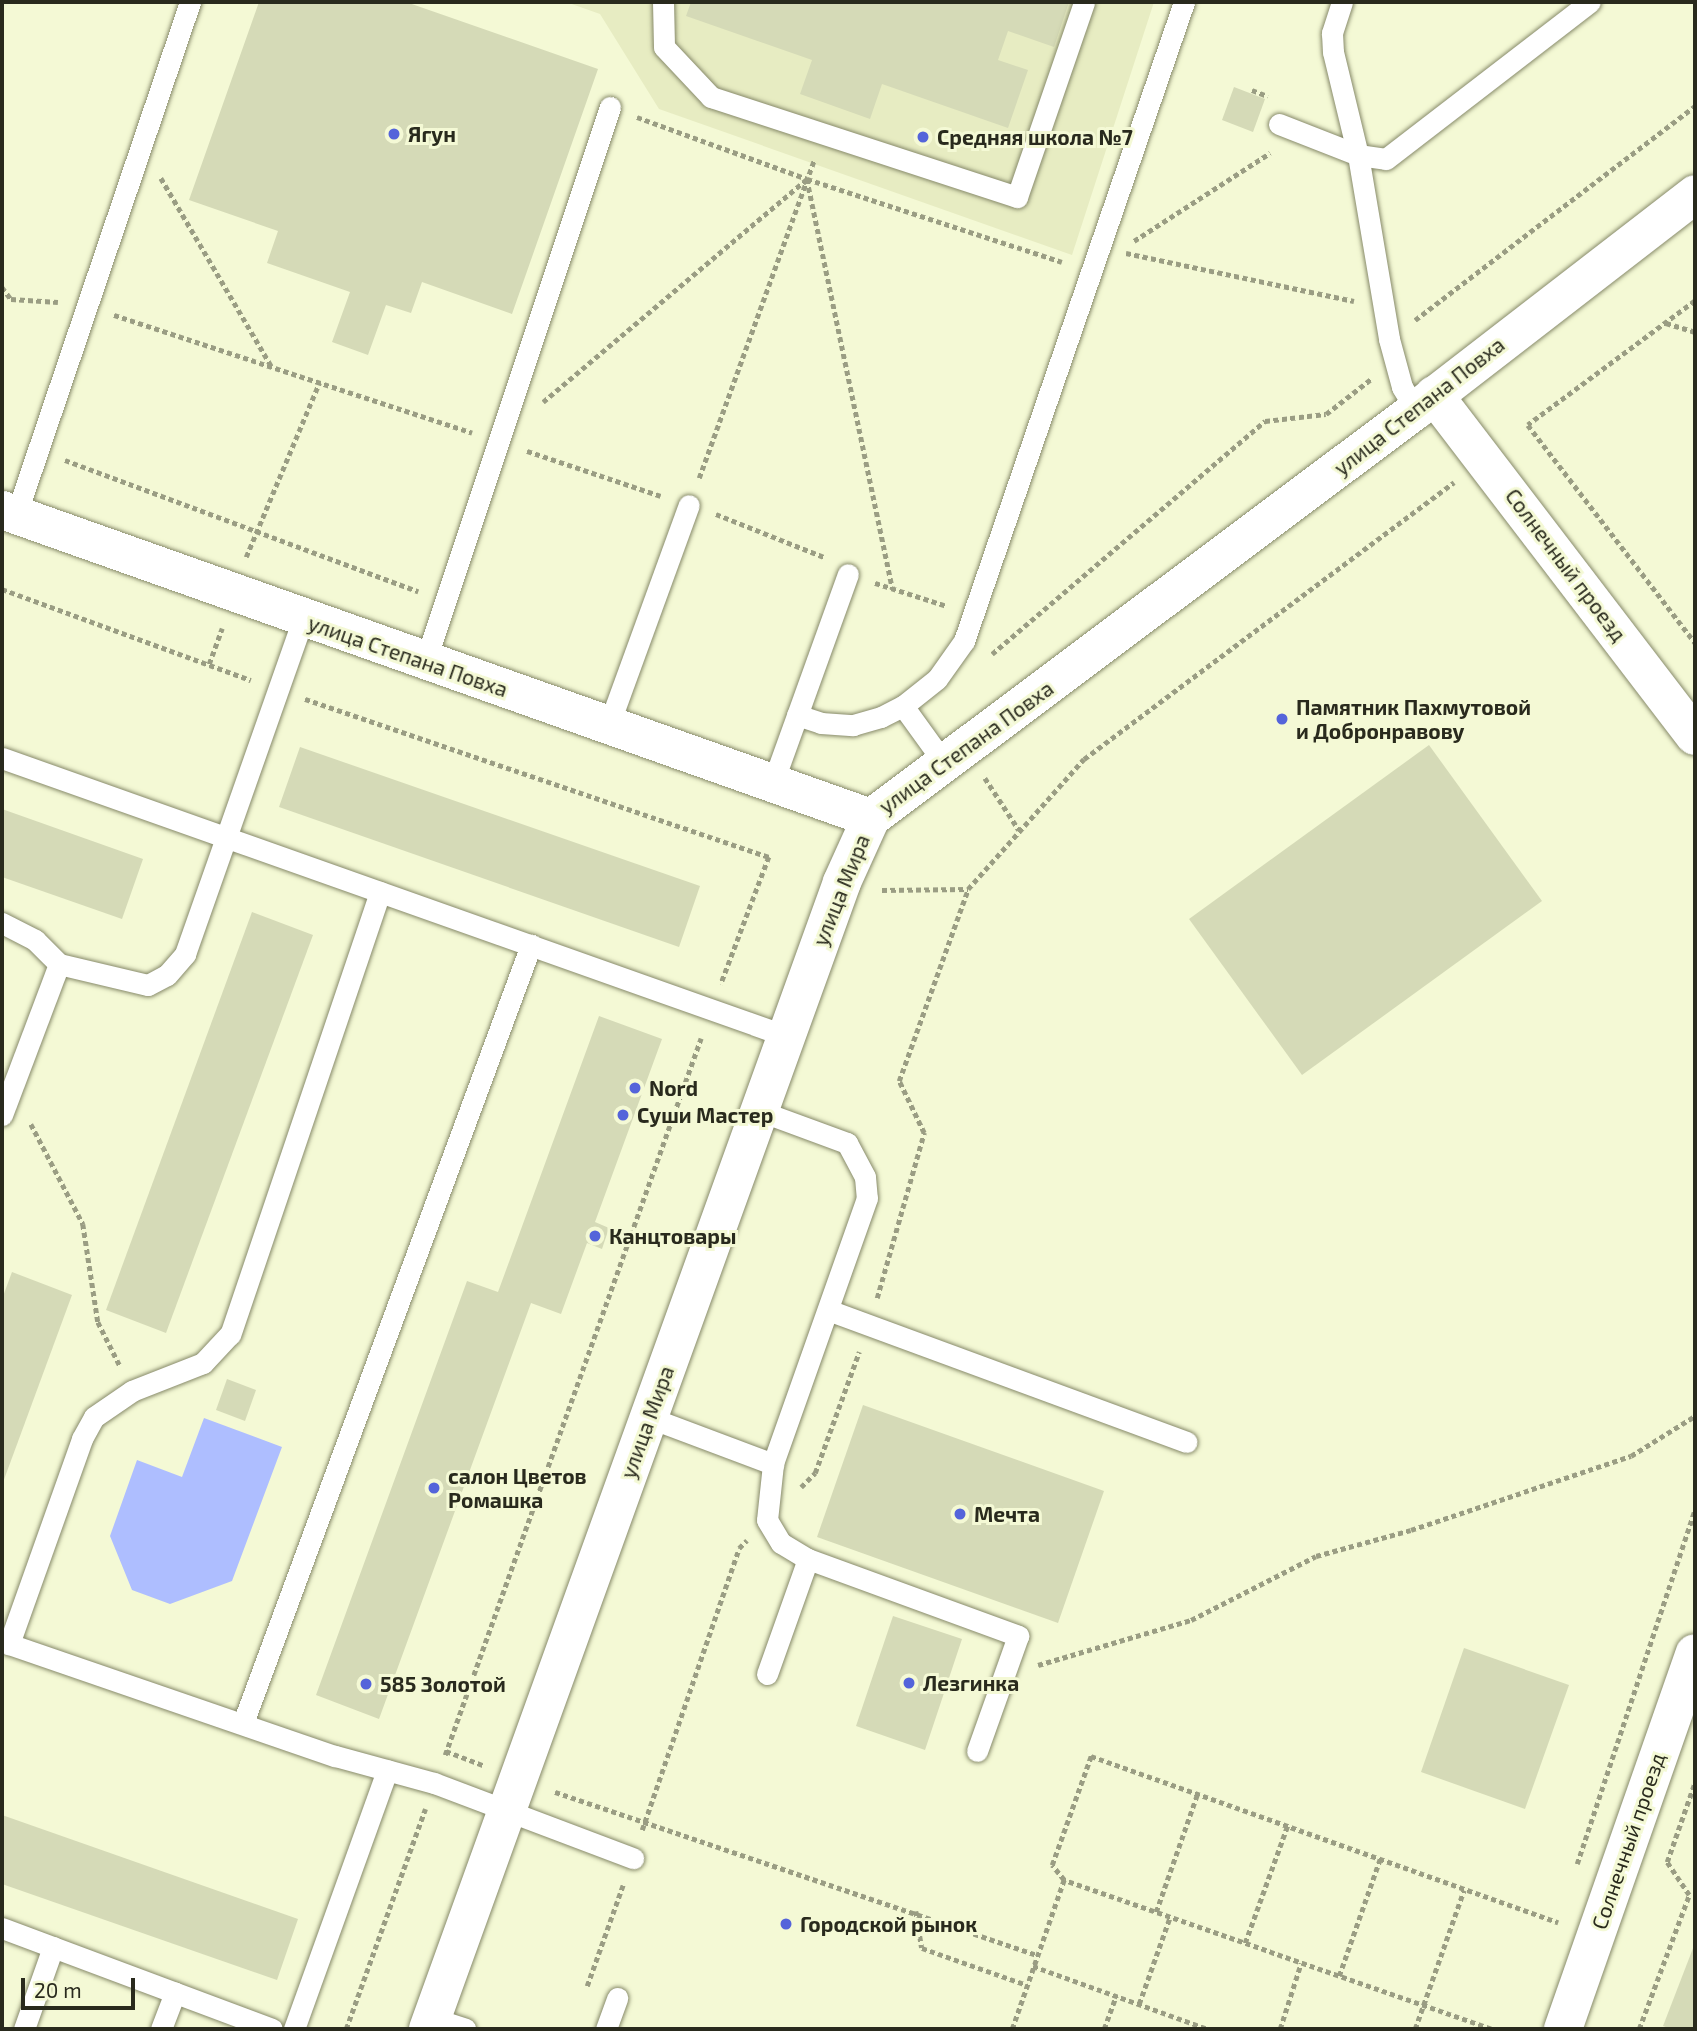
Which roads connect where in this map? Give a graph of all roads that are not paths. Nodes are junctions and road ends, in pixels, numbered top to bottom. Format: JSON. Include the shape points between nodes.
{"nodes":[{"id":1,"x":190,"y":2,"type":"edge"},
{"id":2,"x":663,"y":2,"type":"edge"},
{"id":3,"x":1084,"y":2,"type":"edge"},
{"id":4,"x":1184,"y":2,"type":"edge"},
{"id":5,"x":1342,"y":2,"type":"edge"},
{"id":6,"x":1590,"y":2,"type":"edge"},
{"id":7,"x":610,"y":107,"type":"road end"},
{"id":8,"x":1279,"y":124,"type":"dead end"},
{"id":9,"x":1358,"y":155,"type":"junction"},
{"id":10,"x":1695,"y":194,"type":"edge"},
{"id":11,"x":1425,"y":402,"type":"junction"},
{"id":12,"x":689,"y":505,"type":"road end"},
{"id":13,"x":9,"y":513,"type":"edge"},
{"id":14,"x":848,"y":574,"type":"road end"},
{"id":15,"x":303,"y":619,"type":"junction"},
{"id":16,"x":425,"y":662,"type":"junction"},
{"id":17,"x":903,"y":706,"type":"junction"},
{"id":18,"x":797,"y":715,"type":"junction"},
{"id":19,"x":608,"y":727,"type":"junction"},
{"id":20,"x":1695,"y":736,"type":"edge"},
{"id":21,"x":2,"y":758,"type":"edge"},
{"id":22,"x":945,"y":764,"type":"junction"},
{"id":23,"x":772,"y":785,"type":"junction"},
{"id":24,"x":871,"y":818,"type":"junction"},
{"id":25,"x":224,"y":837,"type":"junction"},
{"id":26,"x":380,"y":892,"type":"junction"},
{"id":27,"x":2,"y":923,"type":"edge"},
{"id":28,"x":531,"y":946,"type":"junction"},
{"id":29,"x":59,"y":964,"type":"junction"},
{"id":30,"x":786,"y":1036,"type":"junction"},
{"id":31,"x":760,"y":1111,"type":"junction"},
{"id":32,"x":2,"y":1115,"type":"edge"},
{"id":33,"x":828,"y":1310,"type":"junction"},
{"id":34,"x":648,"y":1417,"type":"junction"},
{"id":35,"x":1187,"y":1442,"type":"dead end"},
{"id":36,"x":773,"y":1464,"type":"junction"},
{"id":37,"x":808,"y":1559,"type":"junction"},
{"id":38,"x":1695,"y":1653,"type":"edge"},
{"id":39,"x":767,"y":1674,"type":"dead end"},
{"id":40,"x":243,"y":1723,"type":"junction"},
{"id":41,"x":977,"y":1751,"type":"dead end"},
{"id":42,"x":387,"y":1770,"type":"junction"},
{"id":43,"x":506,"y":1812,"type":"junction"},
{"id":44,"x":633,"y":1858,"type":"road end"},
{"id":45,"x":2,"y":1928,"type":"edge"},
{"id":46,"x":54,"y":1947,"type":"junction"},
{"id":47,"x":175,"y":1993,"type":"junction"},
{"id":48,"x":617,"y":1998,"type":"dead end"},
{"id":49,"x":442,"y":2026,"type":"edge"},
{"id":50,"x":24,"y":2029,"type":"edge"},
{"id":51,"x":161,"y":2029,"type":"edge"},
{"id":52,"x":272,"y":2029,"type":"edge"},
{"id":53,"x":294,"y":2029,"type":"edge"},
{"id":54,"x":606,"y":2029,"type":"edge"},
{"id":55,"x":1563,"y":2029,"type":"edge"}],
"edges":[{"from":1,"to":13,"type":"lane","via":[[84,305],[39,451]]},
{"from":2,"to":3,"type":"lane","via":[[664,47],[711,97],[1017,197]]},
{"from":4,"to":17,"type":"lane","via":[[974,615],[951,663]]},
{"from":5,"to":9,"type":"lane","via":[[1332,33],[1333,52]]},
{"from":6,"to":9,"type":"lane","via":[[1386,159]]},
{"from":7,"to":16,"type":"lane"},
{"from":8,"to":9,"type":"lane"},
{"from":9,"to":11,"type":"lane","via":[[1394,361]]},
{"from":10,"to":11,"type":"street","name":"улица Степана Повха"},
{"from":11,"to":20,"type":"street","name":"Солнечный проезд"},
{"from":11,"to":22,"type":"street","name":"улица Степана Повха"},
{"from":12,"to":19,"type":"lane"},
{"from":13,"to":15,"type":"street","name":"улица Степана Повха"},
{"from":14,"to":18,"type":"lane"},
{"from":15,"to":16,"type":"street","name":"улица Степана Повха"},
{"from":15,"to":25,"type":"lane"},
{"from":16,"to":19,"type":"street","name":"улица Степана Повха"},
{"from":17,"to":18,"type":"lane","via":[[853,725],[821,723]]},
{"from":17,"to":22,"type":"lane"},
{"from":18,"to":23,"type":"lane"},
{"from":19,"to":23,"type":"street","name":"улица Степана Повха"},
{"from":21,"to":25,"type":"lane"},
{"from":22,"to":24,"type":"street","name":"улица Степана Повха"},
{"from":23,"to":24,"type":"street","name":"улица Степана Повха"},
{"from":24,"to":30,"type":"street","name":"улица Мира","via":[[842,882]]},
{"from":25,"to":26,"type":"lane"},
{"from":25,"to":29,"type":"lane","via":[[185,954],[167,975],[148,985]]},
{"from":26,"to":28,"type":"lane"},
{"from":26,"to":40,"type":"lane","via":[[230,1334],[203,1363],[132,1391],[94,1418],[82,1439],[9,1644]]},
{"from":27,"to":29,"type":"lane","via":[[35,940]]},
{"from":28,"to":30,"type":"lane"},
{"from":28,"to":40,"type":"lane"},
{"from":29,"to":32,"type":"lane"},
{"from":30,"to":31,"type":"street","name":"улица Мира"},
{"from":31,"to":33,"type":"lane","via":[[847,1143],[865,1177],[867,1198]]},
{"from":31,"to":34,"type":"street","name":"улица Мира"},
{"from":33,"to":35,"type":"lane"},
{"from":33,"to":36,"type":"lane"},
{"from":34,"to":36,"type":"lane"},
{"from":34,"to":43,"type":"street","name":"улица Мира"},
{"from":36,"to":37,"type":"lane","via":[[767,1520],[781,1543]]},
{"from":37,"to":39,"type":"lane"},
{"from":37,"to":41,"type":"lane","via":[[1018,1636]]},
{"from":38,"to":55,"type":"street","name":"Солнечный проезд"},
{"from":40,"to":42,"type":"lane"},
{"from":42,"to":43,"type":"lane"},
{"from":42,"to":53,"type":"lane"},
{"from":43,"to":44,"type":"lane"},
{"from":43,"to":49,"type":"street","name":"улица Мира"},
{"from":45,"to":46,"type":"lane"},
{"from":46,"to":47,"type":"lane"},
{"from":46,"to":50,"type":"lane"},
{"from":47,"to":51,"type":"lane"},
{"from":47,"to":52,"type":"lane"},
{"from":48,"to":54,"type":"lane"}]}
